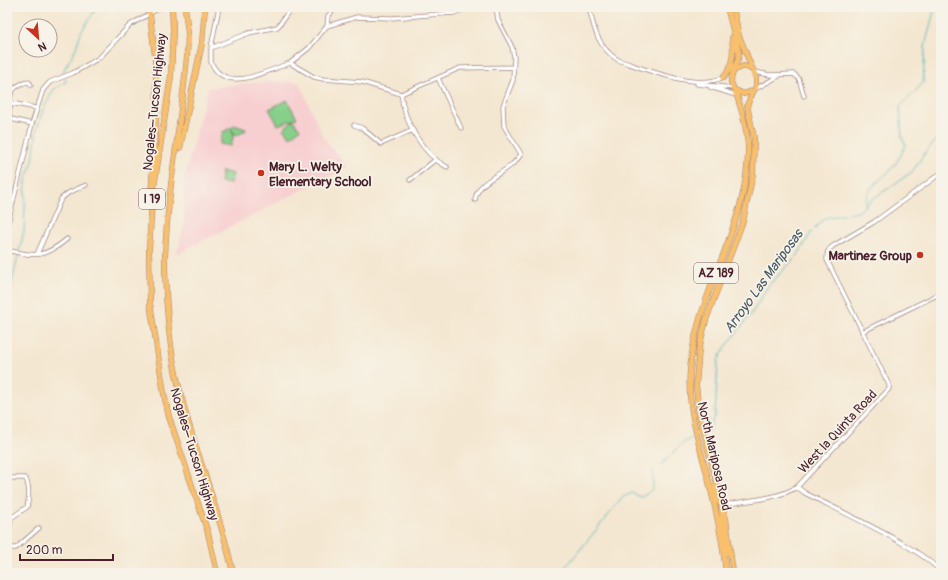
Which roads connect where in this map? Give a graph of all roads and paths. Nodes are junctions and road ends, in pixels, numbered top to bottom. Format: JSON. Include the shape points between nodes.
{"nodes":[{"id":1,"x":161,"y":7,"type":"edge"},
{"id":2,"x":172,"y":7,"type":"edge"},
{"id":3,"x":205,"y":7,"type":"edge"},
{"id":4,"x":219,"y":7,"type":"edge"},
{"id":5,"x":336,"y":7,"type":"edge"},
{"id":6,"x":470,"y":7,"type":"edge"},
{"id":7,"x":496,"y":7,"type":"edge"},
{"id":8,"x":590,"y":7,"type":"edge"},
{"id":9,"x":727,"y":7,"type":"edge"},
{"id":10,"x":733,"y":7,"type":"edge"},
{"id":11,"x":186,"y":9,"type":"edge"},
{"id":12,"x":149,"y":10,"type":"edge"},
{"id":13,"x":297,"y":10,"type":"dead end"},
{"id":14,"x":729,"y":21,"type":"junction"},
{"id":15,"x":327,"y":26,"type":"junction"},
{"id":16,"x":212,"y":48,"type":"junction"},
{"id":17,"x":290,"y":63,"type":"junction"},
{"id":18,"x":513,"y":67,"type":"junction"},
{"id":19,"x":754,"y":71,"type":"junction"},
{"id":20,"x":733,"y":72,"type":"junction"},
{"id":21,"x":782,"y":75,"type":"junction"},
{"id":22,"x":438,"y":78,"type":"junction"},
{"id":23,"x":723,"y":78,"type":"junction"},
{"id":24,"x":690,"y":81,"type":"junction"},
{"id":25,"x":31,"y":85,"type":"dead end"},
{"id":26,"x":701,"y":85,"type":"junction"},
{"id":27,"x":754,"y":90,"type":"junction"},
{"id":28,"x":735,"y":91,"type":"junction"},
{"id":29,"x":401,"y":94,"type":"junction"},
{"id":30,"x":804,"y":96,"type":"dead end"},
{"id":31,"x":8,"y":97,"type":"edge"},
{"id":32,"x":11,"y":103,"type":"junction"},
{"id":33,"x":36,"y":108,"type":"junction"},
{"id":34,"x":32,"y":124,"type":"junction"},
{"id":35,"x":354,"y":125,"type":"dead end"},
{"id":36,"x":461,"y":128,"type":"dead end"},
{"id":37,"x":413,"y":130,"type":"junction"},
{"id":38,"x":435,"y":160,"type":"junction"},
{"id":39,"x":447,"y":167,"type":"dead end"},
{"id":40,"x":747,"y":168,"type":"junction"},
{"id":41,"x":941,"y":173,"type":"edge"},
{"id":42,"x":753,"y":175,"type":"junction"},
{"id":43,"x":410,"y":180,"type":"dead end"},
{"id":44,"x":86,"y":185,"type":"dead end"},
{"id":45,"x":172,"y":188,"type":"junction"},
{"id":46,"x":152,"y":200,"type":"junction"},
{"id":47,"x":475,"y":200,"type":"dead end"},
{"id":48,"x":739,"y":212,"type":"junction"},
{"id":49,"x":743,"y":221,"type":"junction"},
{"id":50,"x":7,"y":227,"type":"edge"},
{"id":51,"x":67,"y":239,"type":"dead end"},
{"id":52,"x":7,"y":250,"type":"edge"},
{"id":53,"x":37,"y":254,"type":"junction"},
{"id":54,"x":719,"y":265,"type":"junction"},
{"id":55,"x":723,"y":274,"type":"junction"},
{"id":56,"x":941,"y":293,"type":"edge"},
{"id":57,"x":862,"y":332,"type":"junction"},
{"id":58,"x":703,"y":449,"type":"junction"},
{"id":59,"x":7,"y":478,"type":"edge"},
{"id":60,"x":797,"y":487,"type":"junction"},
{"id":61,"x":723,"y":505,"type":"junction"},
{"id":62,"x":39,"y":528,"type":"dead end"},
{"id":63,"x":7,"y":544,"type":"edge"},
{"id":64,"x":7,"y":548,"type":"edge"},
{"id":65,"x":217,"y":573,"type":"edge"},
{"id":66,"x":233,"y":573,"type":"edge"},
{"id":67,"x":727,"y":573,"type":"edge"},
{"id":68,"x":733,"y":573,"type":"edge"},
{"id":69,"x":940,"y":573,"type":"edge"}],
"edges":[{"from":1,"to":12,"type":"street"},
{"from":2,"to":46,"type":"highway","name":"Nogales–Tucson Highway","number":"I 19","via":[[171,76]]},
{"from":3,"to":45,"type":"highway","via":[[202,43]]},
{"from":4,"to":16,"type":"street"},
{"from":5,"to":15,"type":"street","via":[[328,16]]},
{"from":6,"to":15,"type":"street","via":[[454,13],[392,18],[362,16]]},
{"from":7,"to":18,"type":"street","via":[[498,20],[512,47]]},
{"from":8,"to":24,"type":"street","via":[[597,39],[610,55],[643,69]]},
{"from":9,"to":14,"type":"highway","name":"North Mariposa Road","number":"AZ 189"},
{"from":10,"to":19,"type":"highway","name":"North Mariposa Road","number":"AZ 189","via":[[742,44]]},
{"from":11,"to":45,"type":"highway","name":"Nogales–Tucson Highway","number":"I 19","via":[[188,34],[185,76]]},
{"from":12,"to":33,"type":"street","via":[[130,25],[99,58],[73,73],[50,82],[43,90]]},
{"from":12,"to":46,"type":"highway","via":[[158,102]]},
{"from":13,"to":16,"type":"street","via":[[291,9],[277,27],[248,33]]},
{"from":14,"to":20,"type":"highway","name":"North Mariposa Road","number":"AZ 189","via":[[739,52]]},
{"from":14,"to":23,"type":"highway","via":[[733,54],[730,68]]},
{"from":15,"to":17,"type":"street","via":[[309,48]]},
{"from":16,"to":17,"type":"street","via":[[213,67],[221,76],[228,78],[240,79]]},
{"from":17,"to":29,"type":"street","via":[[314,77],[366,83]]},
{"from":18,"to":22,"type":"street","via":[[460,68]]},
{"from":18,"to":47,"type":"street","via":[[513,80],[503,106],[503,118],[507,132],[521,154],[508,169],[482,184]]},
{"from":19,"to":20,"type":"highway","via":[[744,66]]},
{"from":19,"to":21,"type":"street","via":[[766,75]]},
{"from":19,"to":27,"type":"highway","name":"North Mariposa Road","number":"AZ 189","via":[[757,83]]},
{"from":20,"to":23,"type":"street"},
{"from":20,"to":28,"type":"highway","name":"North Mariposa Road","number":"AZ 189","via":[[731,78]]},
{"from":21,"to":27,"type":"street"},
{"from":21,"to":30,"type":"street","via":[[796,75]]},
{"from":22,"to":29,"type":"street"},
{"from":22,"to":36,"type":"street"},
{"from":23,"to":24,"type":"street","via":[[707,82]]},
{"from":24,"to":26,"type":"street"},
{"from":25,"to":31,"type":"street","via":[[24,82]]},
{"from":26,"to":28,"type":"street"},
{"from":26,"to":28,"type":"street","via":[[722,85]]},
{"from":27,"to":28,"type":"highway","via":[[744,94]]},
{"from":27,"to":42,"type":"highway","name":"North Mariposa Road","number":"AZ 189","via":[[747,105],[754,138]]},
{"from":28,"to":40,"type":"highway","name":"North Mariposa Road","number":"AZ 189","via":[[746,133]]},
{"from":29,"to":37,"type":"street"},
{"from":31,"to":32,"type":"street"},
{"from":32,"to":33,"type":"street"},
{"from":32,"to":34,"type":"street","via":[[11,119]]},
{"from":33,"to":34,"type":"street"},
{"from":34,"to":50,"type":"street"},
{"from":35,"to":37,"type":"street","via":[[362,128],[381,144]]},
{"from":37,"to":38,"type":"street"},
{"from":38,"to":39,"type":"street"},
{"from":38,"to":43,"type":"street"},
{"from":40,"to":42,"type":"highway"},
{"from":40,"to":48,"type":"highway","name":"North Mariposa Road","number":"AZ 189"},
{"from":41,"to":57,"type":"street","via":[[874,222],[829,249],[827,260]]},
{"from":42,"to":49,"type":"highway","name":"North Mariposa Road","number":"AZ 189"},
{"from":44,"to":53,"type":"street","via":[[61,199]]},
{"from":45,"to":66,"type":"highway","name":"Nogales–Tucson Highway","number":"I 19","via":[[165,258],[171,346],[185,411]]},
{"from":46,"to":65,"type":"highway","name":"Nogales–Tucson Highway","number":"I 19","via":[[149,285],[164,394],[169,417],[208,533]]},
{"from":48,"to":49,"type":"highway","via":[[739,217]]},
{"from":48,"to":54,"type":"highway","name":"North Mariposa Road","number":"AZ 189"},
{"from":49,"to":55,"type":"highway","name":"North Mariposa Road","number":"AZ 189"},
{"from":51,"to":53,"type":"street","via":[[56,248]]},
{"from":52,"to":53,"type":"street","via":[[30,256]]},
{"from":54,"to":55,"type":"highway","via":[[719,270]]},
{"from":54,"to":58,"type":"highway","name":"North Mariposa Road","number":"AZ 189","via":[[699,319],[692,349],[690,382],[693,421]]},
{"from":55,"to":58,"type":"highway","name":"North Mariposa Road","number":"AZ 189","via":[[699,348],[696,385]]},
{"from":56,"to":57,"type":"street"},
{"from":57,"to":60,"type":"street","name":"West la Quinta Road","via":[[889,389]]},
{"from":58,"to":61,"type":"highway","name":"North Mariposa Road","number":"AZ 189"},
{"from":58,"to":67,"type":"highway","name":"North Mariposa Road","number":"AZ 189"},
{"from":59,"to":63,"type":"street","via":[[25,478],[28,483],[27,507],[11,518]]},
{"from":60,"to":61,"type":"street","name":"West la Quinta Road","via":[[773,496]]},
{"from":60,"to":69,"type":"street","via":[[912,549],[933,564]]},
{"from":61,"to":67,"type":"highway","via":[[721,511]]},
{"from":61,"to":68,"type":"highway","name":"North Mariposa Road","number":"AZ 189"},
{"from":62,"to":64,"type":"street","via":[[16,548]]}]}
